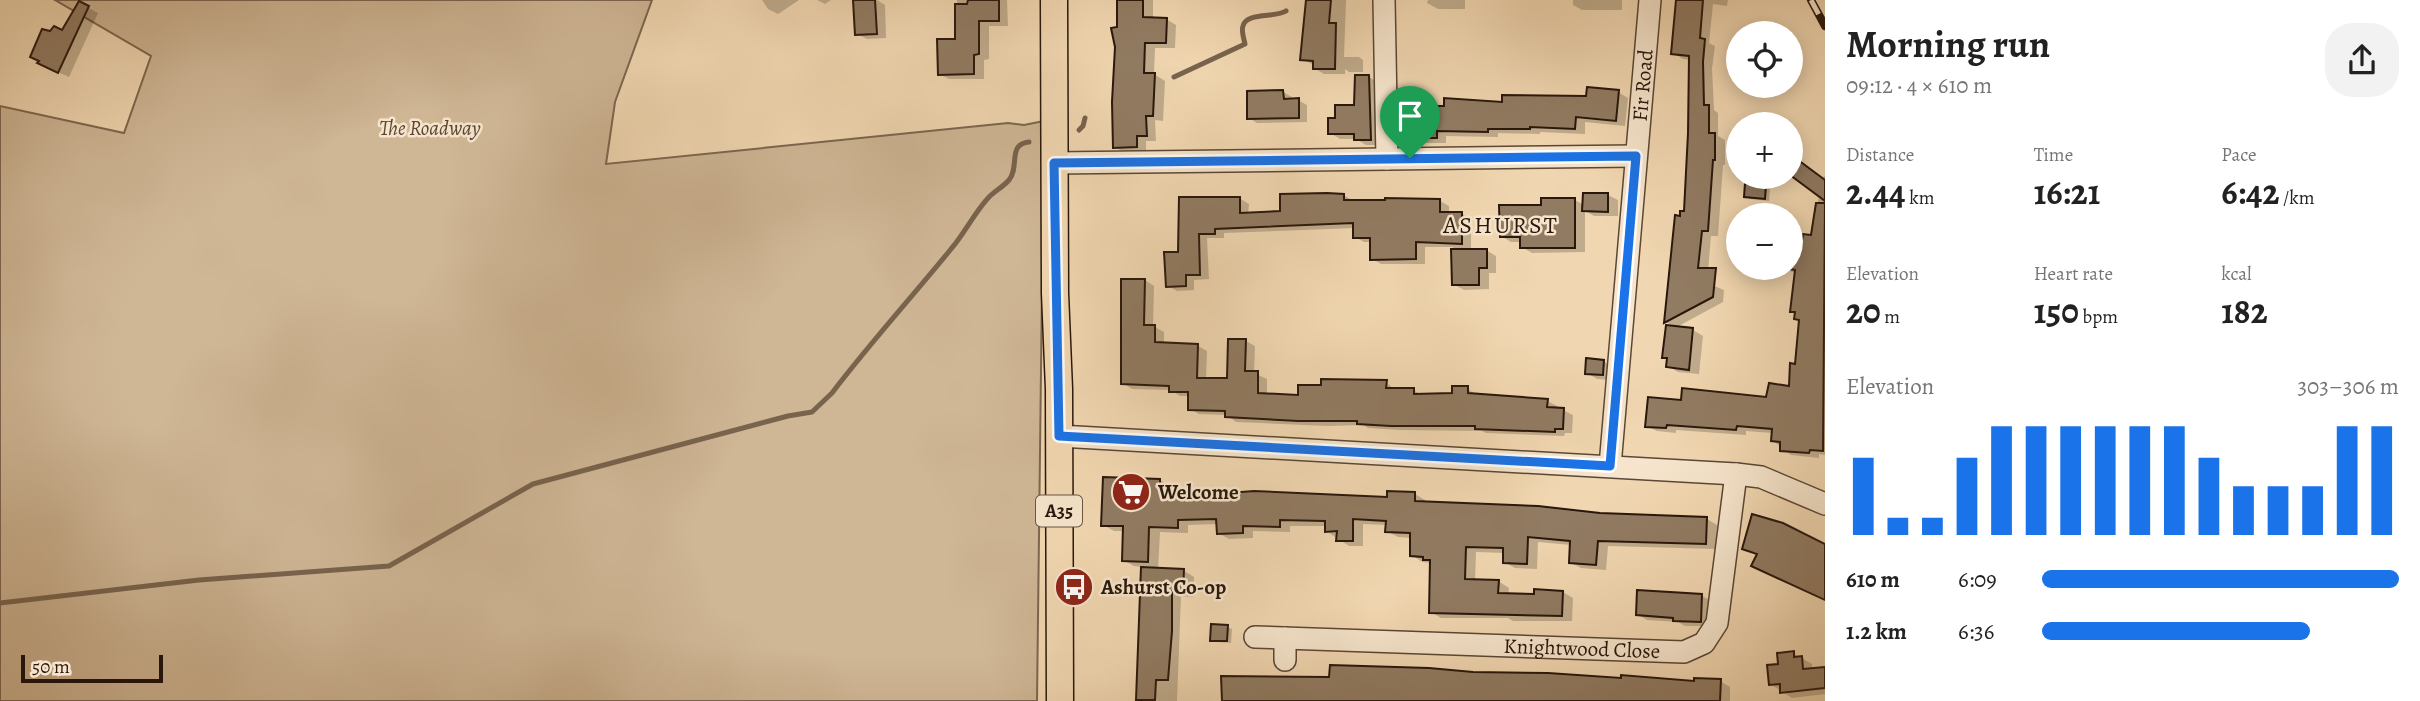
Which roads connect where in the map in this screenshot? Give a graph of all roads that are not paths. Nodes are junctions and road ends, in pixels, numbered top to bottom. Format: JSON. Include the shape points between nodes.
{"nodes":[{"id":1,"x":1054,"y":0,"type":"edge"},
{"id":2,"x":1384,"y":0,"type":"edge"},
{"id":3,"x":1650,"y":0,"type":"edge"},
{"id":4,"x":1636,"y":156,"type":"junction"},
{"id":5,"x":1387,"y":159,"type":"junction"},
{"id":6,"x":1054,"y":163,"type":"junction"},
{"id":7,"x":1059,"y":436,"type":"junction"},
{"id":8,"x":1610,"y":466,"type":"junction"},
{"id":9,"x":1736,"y":474,"type":"junction"},
{"id":10,"x":1825,"y":504,"type":"edge"},
{"id":11,"x":1255,"y":637,"type":"dead end"},
{"id":12,"x":1285,"y":638,"type":"junction"},
{"id":13,"x":1285,"y":660,"type":"dead end"},
{"id":14,"x":1060,"y":701,"type":"edge"}],
"edges":[{"from":1,"to":6,"type":"main road","number":"A35"},
{"from":2,"to":5,"type":"street"},
{"from":3,"to":4,"type":"street","name":"Fir Road"},
{"from":4,"to":5,"type":"street"},
{"from":4,"to":8,"type":"street","name":"Fir Road"},
{"from":5,"to":6,"type":"street"},
{"from":6,"to":7,"type":"main road","number":"A35"},
{"from":7,"to":8,"type":"street"},
{"from":7,"to":14,"type":"main road","number":"A35"},
{"from":8,"to":9,"type":"street"},
{"from":9,"to":10,"type":"street","via":[[1761,477]]},
{"from":9,"to":12,"type":"street","name":"Knightwood Close","via":[[1717,623],[1704,642],[1684,652]]},
{"from":11,"to":12,"type":"street","name":"Knightwood Close"},
{"from":12,"to":13,"type":"street"}]}
